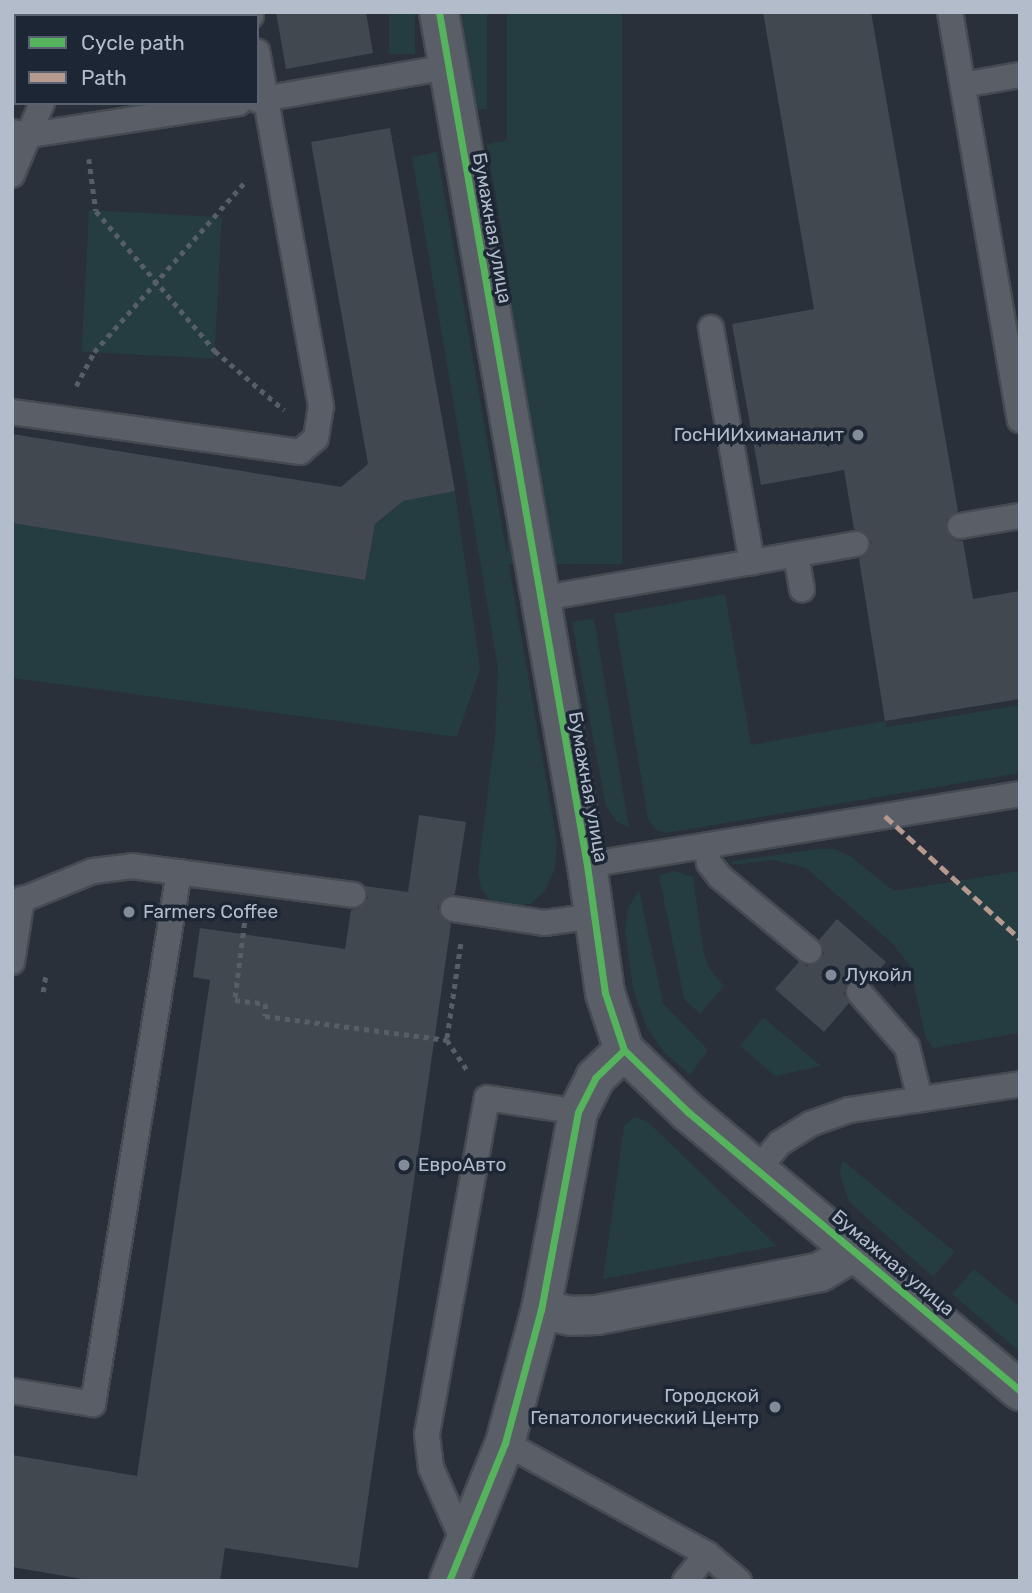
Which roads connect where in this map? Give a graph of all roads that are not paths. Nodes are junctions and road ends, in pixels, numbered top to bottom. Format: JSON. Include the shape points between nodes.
{"nodes":[{"id":1,"x":439,"y":12,"type":"edge"},
{"id":2,"x":950,"y":12,"type":"edge"},
{"id":3,"x":449,"y":67,"type":"junction"},
{"id":4,"x":259,"y":71,"type":"edge"},
{"id":5,"x":1020,"y":75,"type":"edge"},
{"id":6,"x":963,"y":85,"type":"junction"},
{"id":7,"x":262,"y":100,"type":"edge"},
{"id":8,"x":41,"y":105,"type":"edge"},
{"id":9,"x":226,"y":105,"type":"edge"},
{"id":10,"x":21,"y":134,"type":"edge"},
{"id":11,"x":12,"y":175,"type":"edge"},
{"id":12,"x":711,"y":328,"type":"dead end"},
{"id":13,"x":12,"y":412,"type":"edge"},
{"id":14,"x":1020,"y":420,"type":"edge"},
{"id":15,"x":1020,"y":516,"type":"edge"},
{"id":16,"x":960,"y":526,"type":"dead end"},
{"id":17,"x":856,"y":544,"type":"dead end"},
{"id":18,"x":796,"y":555,"type":"junction"},
{"id":19,"x":752,"y":562,"type":"junction"},
{"id":20,"x":802,"y":589,"type":"dead end"},
{"id":21,"x":538,"y":599,"type":"junction"},
{"id":22,"x":1020,"y":794,"type":"edge"},
{"id":23,"x":706,"y":846,"type":"junction"},
{"id":24,"x":587,"y":865,"type":"junction"},
{"id":25,"x":179,"y":872,"type":"junction"},
{"id":26,"x":354,"y":895,"type":"dead end"},
{"id":27,"x":17,"y":902,"type":"edge"},
{"id":28,"x":459,"y":910,"type":"road end"},
{"id":29,"x":594,"y":916,"type":"junction"},
{"id":30,"x":809,"y":951,"type":"dead end"},
{"id":31,"x":12,"y":962,"type":"edge"},
{"id":32,"x":859,"y":992,"type":"dead end"},
{"id":33,"x":624,"y":1050,"type":"junction"},
{"id":34,"x":1020,"y":1084,"type":"edge"},
{"id":35,"x":920,"y":1099,"type":"junction"},
{"id":36,"x":578,"y":1112,"type":"junction"},
{"id":37,"x":758,"y":1169,"type":"junction"},
{"id":38,"x":855,"y":1251,"type":"junction"},
{"id":39,"x":541,"y":1310,"type":"junction"},
{"id":40,"x":12,"y":1391,"type":"edge"},
{"id":41,"x":1020,"y":1391,"type":"edge"},
{"id":42,"x":505,"y":1443,"type":"junction"},
{"id":43,"x":464,"y":1542,"type":"junction"},
{"id":44,"x":707,"y":1554,"type":"junction"},
{"id":45,"x":449,"y":1581,"type":"edge"},
{"id":46,"x":685,"y":1581,"type":"edge"},
{"id":47,"x":739,"y":1581,"type":"edge"}],
"edges":[{"from":1,"to":3,"type":"street","name":"Бумажная улица"},
{"from":2,"to":6,"type":"lane"},
{"from":3,"to":7,"type":"lane"},
{"from":3,"to":21,"type":"street","name":"Бумажная улица"},
{"from":4,"to":7,"type":"lane"},
{"from":5,"to":6,"type":"lane"},
{"from":6,"to":14,"type":"lane"},
{"from":7,"to":13,"type":"lane","via":[[321,406],[316,438],[300,452]]},
{"from":8,"to":10,"type":"lane"},
{"from":9,"to":10,"type":"lane"},
{"from":10,"to":11,"type":"lane"},
{"from":12,"to":19,"type":"lane"},
{"from":15,"to":16,"type":"lane"},
{"from":17,"to":18,"type":"lane"},
{"from":18,"to":19,"type":"lane"},
{"from":18,"to":20,"type":"lane"},
{"from":19,"to":21,"type":"lane"},
{"from":21,"to":24,"type":"street","name":"Бумажная улица"},
{"from":22,"to":23,"type":"lane"},
{"from":23,"to":24,"type":"lane"},
{"from":23,"to":30,"type":"lane","via":[[709,863],[720,877]]},
{"from":24,"to":29,"type":"street","name":"Бумажная улица"},
{"from":25,"to":26,"type":"lane"},
{"from":25,"to":27,"type":"lane","via":[[131,866],[93,871]]},
{"from":25,"to":40,"type":"lane","via":[[93,1404]]},
{"from":27,"to":31,"type":"lane"},
{"from":28,"to":29,"type":"lane","via":[[544,923]]},
{"from":29,"to":33,"type":"street","name":"Бумажная улица","via":[[605,993]]},
{"from":32,"to":35,"type":"lane","via":[[907,1047]]},
{"from":33,"to":36,"type":"street","via":[[595,1079]]},
{"from":33,"to":37,"type":"street","name":"Бумажная улица","via":[[688,1112]]},
{"from":34,"to":35,"type":"lane"},
{"from":35,"to":37,"type":"lane","via":[[849,1110],[810,1124],[780,1143]]},
{"from":36,"to":39,"type":"street"},
{"from":36,"to":43,"type":"lane","via":[[487,1098],[427,1434],[431,1468]]},
{"from":37,"to":38,"type":"street","name":"Бумажная улица"},
{"from":38,"to":39,"type":"street","via":[[820,1272],[597,1315]]},
{"from":38,"to":41,"type":"street","name":"Бумажная улица"},
{"from":39,"to":42,"type":"street"},
{"from":42,"to":43,"type":"street"},
{"from":42,"to":44,"type":"lane"},
{"from":43,"to":45,"type":"street"},
{"from":44,"to":46,"type":"lane"},
{"from":44,"to":47,"type":"lane"}]}
